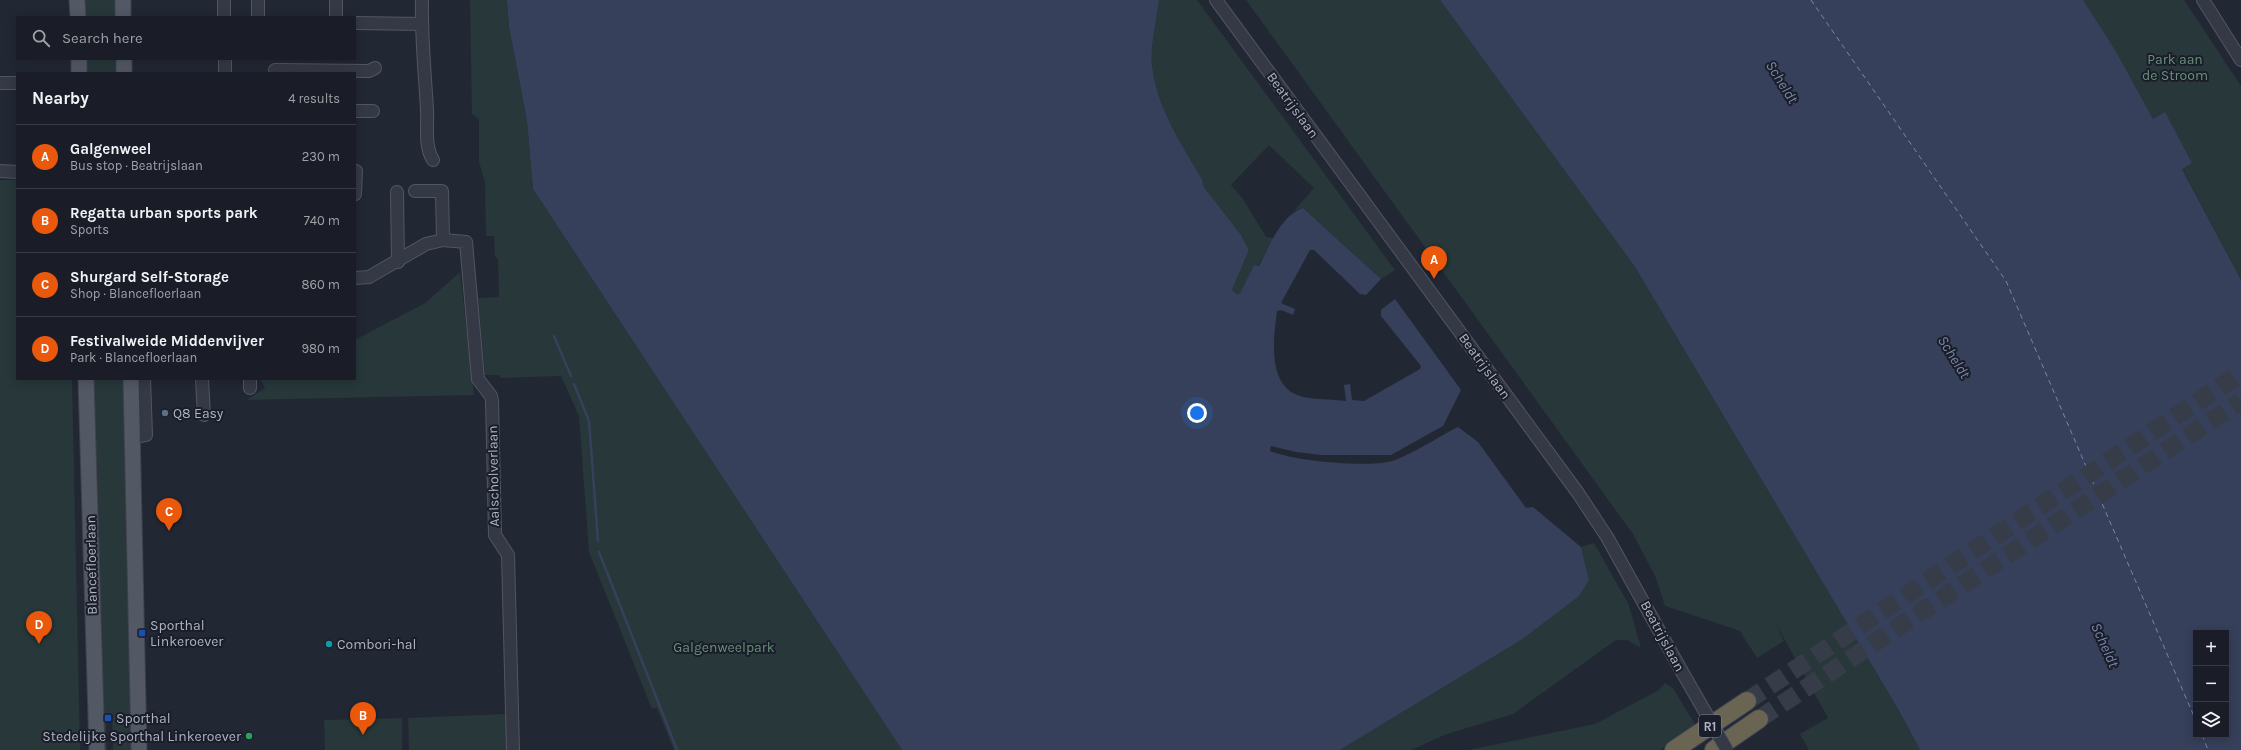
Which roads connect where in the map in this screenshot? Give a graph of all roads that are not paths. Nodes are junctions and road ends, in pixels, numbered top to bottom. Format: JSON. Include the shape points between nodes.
{"nodes":[{"id":1,"x":77,"y":0,"type":"edge"},
{"id":2,"x":122,"y":0,"type":"edge"},
{"id":3,"x":224,"y":0,"type":"edge"},
{"id":4,"x":258,"y":0,"type":"edge"},
{"id":5,"x":336,"y":0,"type":"edge"},
{"id":6,"x":422,"y":0,"type":"edge"},
{"id":7,"x":1216,"y":0,"type":"edge"},
{"id":8,"x":2203,"y":0,"type":"edge"},
{"id":9,"x":78,"y":16,"type":"edge"},
{"id":10,"x":123,"y":16,"type":"edge"},
{"id":11,"x":224,"y":16,"type":"edge"},
{"id":12,"x":258,"y":16,"type":"edge"},
{"id":13,"x":336,"y":16,"type":"edge"},
{"id":14,"x":356,"y":23,"type":"edge"},
{"id":15,"x":422,"y":24,"type":"junction"},
{"id":16,"x":79,"y":60,"type":"edge"},
{"id":17,"x":124,"y":60,"type":"edge"},
{"id":18,"x":225,"y":60,"type":"edge"},
{"id":19,"x":2241,"y":60,"type":"edge"},
{"id":20,"x":334,"y":67,"type":"edge"},
{"id":21,"x":375,"y":68,"type":"dead end"},
{"id":22,"x":275,"y":70,"type":"dead end"},
{"id":23,"x":79,"y":72,"type":"edge"},
{"id":24,"x":124,"y":72,"type":"edge"},
{"id":25,"x":225,"y":72,"type":"edge"},
{"id":26,"x":0,"y":83,"type":"edge"},
{"id":27,"x":16,"y":83,"type":"edge"},
{"id":28,"x":373,"y":111,"type":"dead end"},
{"id":29,"x":356,"y":112,"type":"edge"},
{"id":30,"x":433,"y":160,"type":"dead end"},
{"id":31,"x":0,"y":172,"type":"edge"},
{"id":32,"x":16,"y":172,"type":"edge"},
{"id":33,"x":415,"y":191,"type":"dead end"},
{"id":34,"x":397,"y":192,"type":"dead end"},
{"id":35,"x":443,"y":240,"type":"junction"},
{"id":36,"x":398,"y":262,"type":"junction"},
{"id":37,"x":356,"y":278,"type":"edge"},
{"id":38,"x":86,"y":380,"type":"edge"},
{"id":39,"x":131,"y":380,"type":"edge"},
{"id":40,"x":144,"y":380,"type":"edge"},
{"id":41,"x":202,"y":380,"type":"edge"},
{"id":42,"x":204,"y":415,"type":"dead end"},
{"id":43,"x":132,"y":438,"type":"junction"},
{"id":44,"x":1747,"y":701,"type":"tunnel mouth"},
{"id":45,"x":1759,"y":720,"type":"tunnel mouth"},
{"id":46,"x":97,"y":750,"type":"edge"},
{"id":47,"x":139,"y":750,"type":"edge"},
{"id":48,"x":513,"y":750,"type":"edge"},
{"id":49,"x":1674,"y":750,"type":"edge"},
{"id":50,"x":1714,"y":750,"type":"edge"},
{"id":51,"x":1727,"y":750,"type":"edge"}],
"edges":[{"from":1,"to":9,"type":"main road"},
{"from":2,"to":10,"type":"main road"},
{"from":3,"to":11,"type":"street"},
{"from":4,"to":12,"type":"street"},
{"from":5,"to":13,"type":"street"},
{"from":6,"to":15,"type":"street"},
{"from":7,"to":51,"type":"street","name":"Beatrijslaan","bridge":true,"via":[[1578,493],[1611,544]]},
{"from":8,"to":19,"type":"street"},
{"from":14,"to":15,"type":"street"},
{"from":15,"to":30,"type":"street","via":[[428,152]]},
{"from":16,"to":23,"type":"main road"},
{"from":17,"to":24,"type":"main road"},
{"from":18,"to":25,"type":"street"},
{"from":20,"to":21,"type":"street","via":[[369,70]]},
{"from":20,"to":22,"type":"street"},
{"from":26,"to":27,"type":"street"},
{"from":28,"to":29,"type":"street"},
{"from":31,"to":32,"type":"street"},
{"from":33,"to":35,"type":"street","via":[[442,191]]},
{"from":34,"to":36,"type":"street"},
{"from":35,"to":36,"type":"street","via":[[426,244]]},
{"from":35,"to":48,"type":"street","name":"Aalscholverlaan","via":[[466,242],[478,379],[492,401],[495,535],[508,555]]},
{"from":36,"to":37,"type":"street","via":[[369,277]]},
{"from":38,"to":46,"type":"main road","name":"Blancefloerlaan"},
{"from":39,"to":43,"type":"main road"},
{"from":40,"to":43,"type":"street","via":[[146,435]]},
{"from":41,"to":42,"type":"street"},
{"from":43,"to":47,"type":"main road"},
{"from":44,"to":49,"type":"highway","number":"R1"},
{"from":45,"to":50,"type":"highway","number":"R1"}]}
